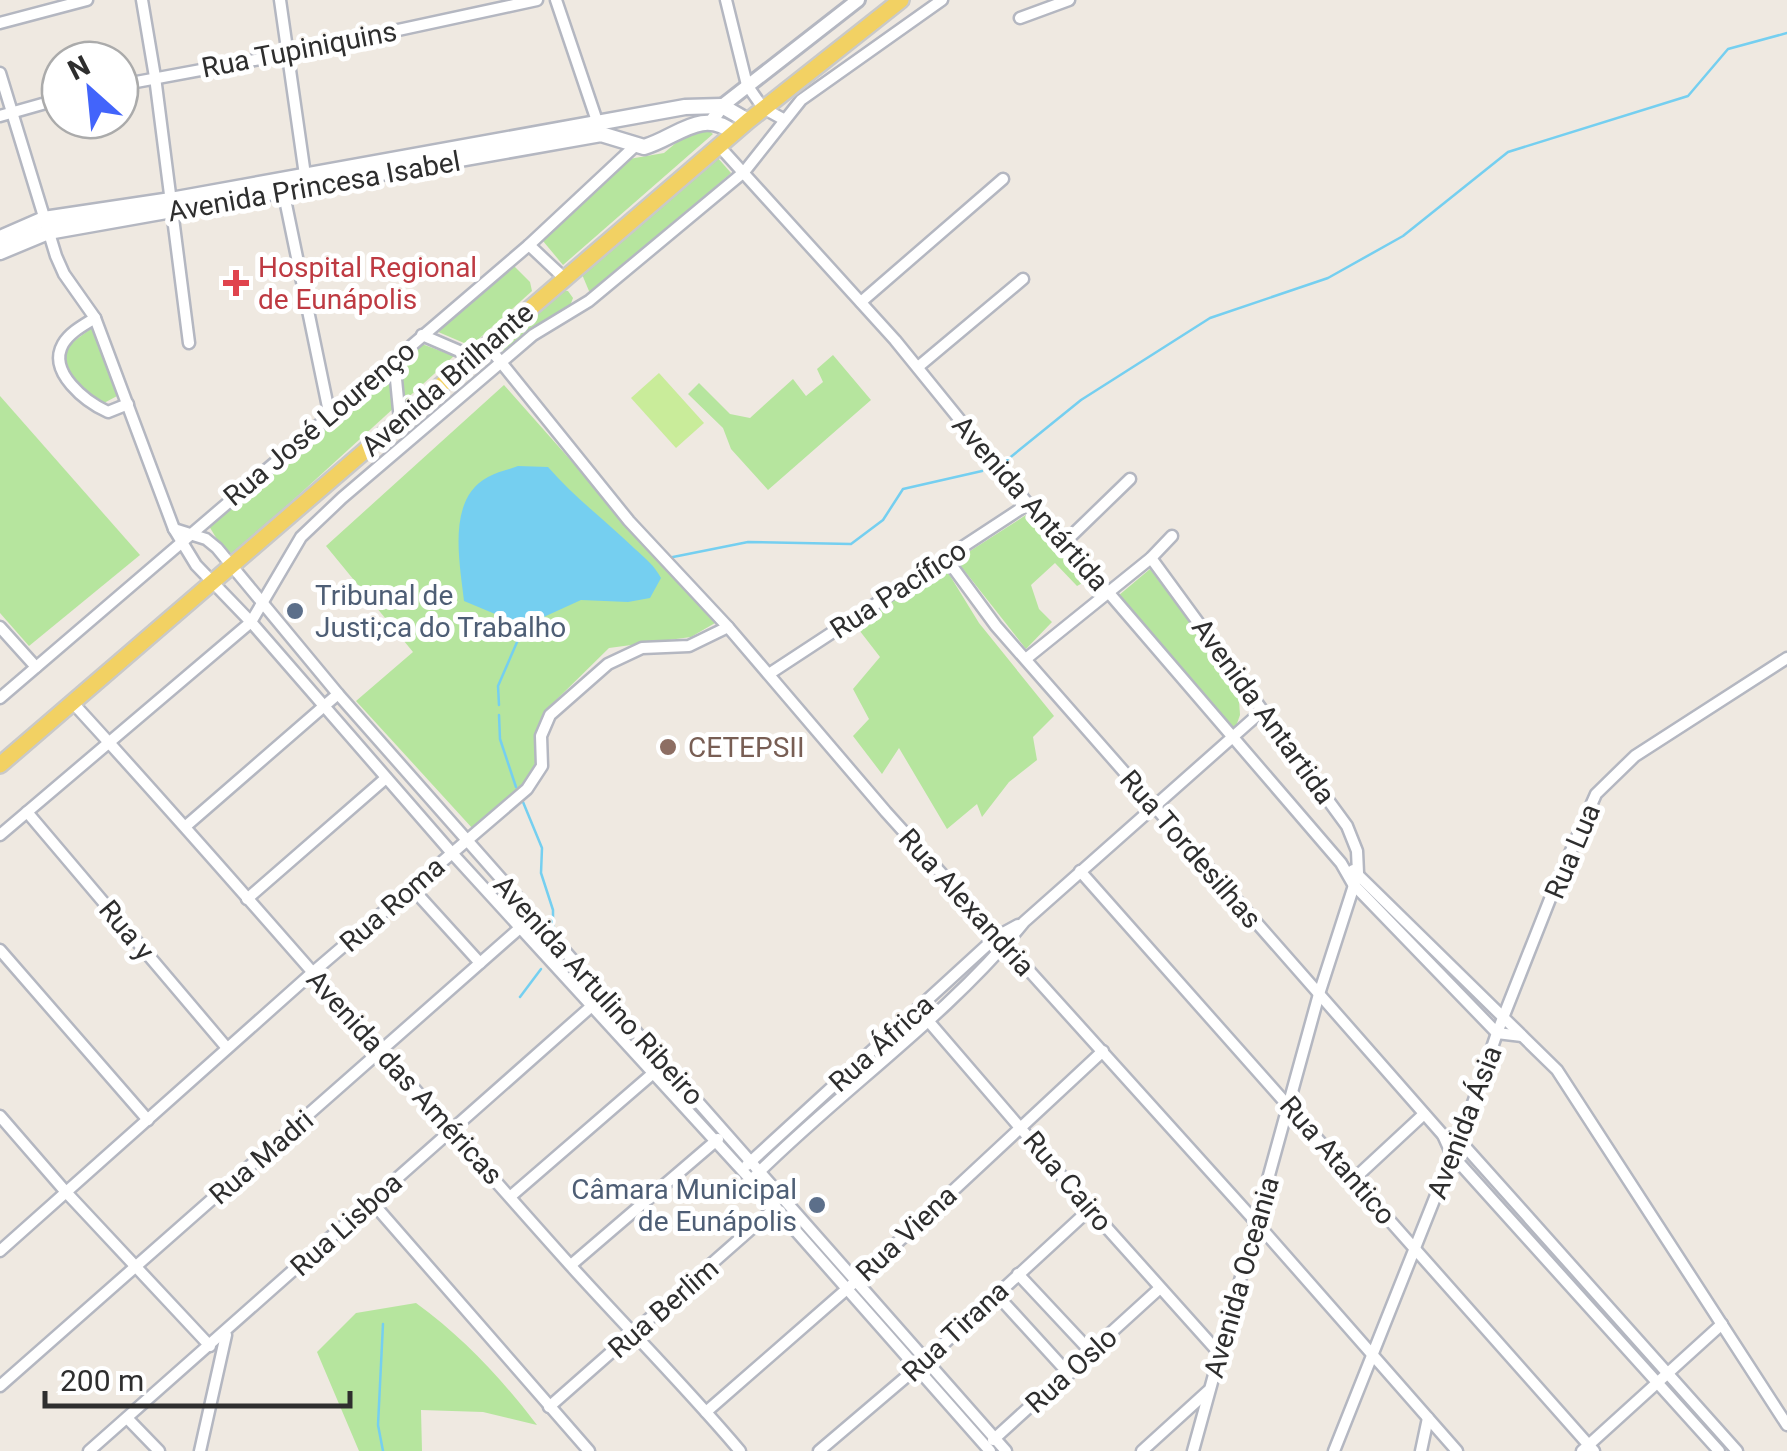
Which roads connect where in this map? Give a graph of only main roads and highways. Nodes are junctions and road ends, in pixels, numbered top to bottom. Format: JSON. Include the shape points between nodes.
{"nodes":[{"id":1,"x":901,"y":0,"type":"edge"},
{"id":2,"x":658,"y":112,"type":"junction"},
{"id":3,"x":630,"y":118,"type":"junction"},
{"id":4,"x":748,"y":120,"type":"junction"},
{"id":5,"x":599,"y":129,"type":"junction"},
{"id":6,"x":734,"y":132,"type":"junction"},
{"id":7,"x":663,"y":140,"type":"junction"},
{"id":8,"x":633,"y":144,"type":"junction"},
{"id":9,"x":46,"y":226,"type":"junction"},
{"id":10,"x":0,"y":238,"type":"edge"},
{"id":11,"x":0,"y":252,"type":"edge"},
{"id":12,"x":0,"y":765,"type":"edge"}],
"edges":[{"from":1,"to":4,"type":"main road","name":"Avenida Brilhante"},
{"from":2,"to":3,"type":"main road","name":"Avenida Princesa Isabel"},
{"from":2,"to":4,"type":"main road","via":[[722,106]]},
{"from":2,"to":7,"type":"main road"},
{"from":3,"to":5,"type":"main road","name":"Avenida Princesa Isabel"},
{"from":3,"to":8,"type":"main road"},
{"from":4,"to":6,"type":"main road","name":"Avenida Brilhante"},
{"from":5,"to":8,"type":"main road","name":"Avenida Princesa Isabel"},
{"from":5,"to":9,"type":"main road","name":"Avenida Princesa Isabel"},
{"from":6,"to":7,"type":"main road","via":[[700,122]]},
{"from":6,"to":12,"type":"main road","name":"Avenida Brilhante"},
{"from":7,"to":8,"type":"main road"},
{"from":9,"to":10,"type":"main road","name":"Avenida Princesa Isabel"},
{"from":9,"to":11,"type":"main road","name":"Avenida Princesa Isabel"}]}
